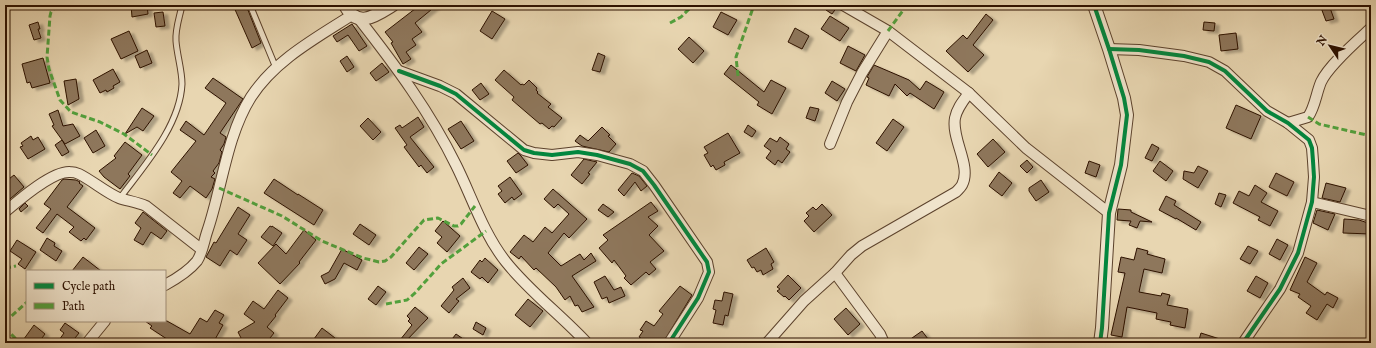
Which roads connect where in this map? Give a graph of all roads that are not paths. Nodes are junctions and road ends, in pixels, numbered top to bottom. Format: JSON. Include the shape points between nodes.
{"nodes":[{"id":1,"x":182,"y":5,"type":"edge"},
{"id":2,"x":250,"y":5,"type":"edge"},
{"id":3,"x":393,"y":5,"type":"edge"},
{"id":4,"x":843,"y":5,"type":"edge"},
{"id":5,"x":1094,"y":5,"type":"edge"},
{"id":6,"x":352,"y":13,"type":"edge"},
{"id":7,"x":1371,"y":28,"type":"edge"},
{"id":8,"x":888,"y":31,"type":"junction"},
{"id":9,"x":1109,"y":49,"type":"junction"},
{"id":10,"x":276,"y":68,"type":"junction"},
{"id":11,"x":399,"y":70,"type":"junction"},
{"id":12,"x":969,"y":93,"type":"junction"},
{"id":13,"x":1288,"y":123,"type":"junction"},
{"id":14,"x":830,"y":144,"type":"dead end"},
{"id":15,"x":120,"y":198,"type":"junction"},
{"id":16,"x":1312,"y":202,"type":"junction"},
{"id":17,"x":5,"y":212,"type":"edge"},
{"id":18,"x":1110,"y":213,"type":"junction"},
{"id":19,"x":1371,"y":216,"type":"edge"},
{"id":20,"x":201,"y":249,"type":"junction"},
{"id":21,"x":835,"y":273,"type":"junction"},
{"id":22,"x":166,"y":283,"type":"edge"},
{"id":23,"x":105,"y":322,"type":"edge"},
{"id":24,"x":87,"y":343,"type":"edge"},
{"id":25,"x":587,"y":343,"type":"edge"},
{"id":26,"x":669,"y":343,"type":"edge"},
{"id":27,"x":767,"y":343,"type":"edge"},
{"id":28,"x":884,"y":343,"type":"edge"},
{"id":29,"x":1100,"y":343,"type":"edge"},
{"id":30,"x":1244,"y":343,"type":"edge"}],
"edges":[{"from":1,"to":15,"type":"lane","via":[[176,40],[182,82],[180,98],[169,127],[154,152]]},
{"from":2,"to":10,"type":"lane"},
{"from":3,"to":6,"type":"street","via":[[369,19]]},
{"from":4,"to":8,"type":"street"},
{"from":5,"to":9,"type":"street"},
{"from":6,"to":10,"type":"street"},
{"from":6,"to":11,"type":"street"},
{"from":7,"to":13,"type":"street","via":[[1346,52],[1322,81],[1308,117]]},
{"from":8,"to":12,"type":"street"},
{"from":8,"to":14,"type":"street","via":[[850,96]]},
{"from":9,"to":13,"type":"street","via":[[1140,50],[1209,62],[1225,71],[1268,111]]},
{"from":9,"to":18,"type":"street","via":[[1124,98],[1126,115],[1121,165]]},
{"from":10,"to":20,"type":"street","via":[[252,97],[239,123],[225,161],[213,214]]},
{"from":11,"to":25,"type":"street","via":[[438,131],[486,231],[505,262]]},
{"from":11,"to":26,"type":"street","via":[[456,94],[524,150],[552,155],[578,152],[597,155],[630,164],[643,171],[707,262],[709,272],[698,298]]},
{"from":12,"to":18,"type":"street","via":[[1026,148]]},
{"from":12,"to":21,"type":"street","via":[[961,103],[955,118],[956,139],[965,170],[963,184],[956,192],[862,246]]},
{"from":13,"to":16,"type":"street","via":[[1309,140],[1312,148]]},
{"from":15,"to":17,"type":"street","via":[[71,172],[56,176]]},
{"from":15,"to":20,"type":"street","via":[[146,206]]},
{"from":16,"to":19,"type":"street"},
{"from":16,"to":30,"type":"street","via":[[1298,253],[1280,289]]},
{"from":18,"to":29,"type":"street"},
{"from":20,"to":22,"type":"street","via":[[197,260],[187,271]]},
{"from":21,"to":27,"type":"street","via":[[804,301]]},
{"from":21,"to":28,"type":"street"},
{"from":23,"to":24,"type":"street"}]}
